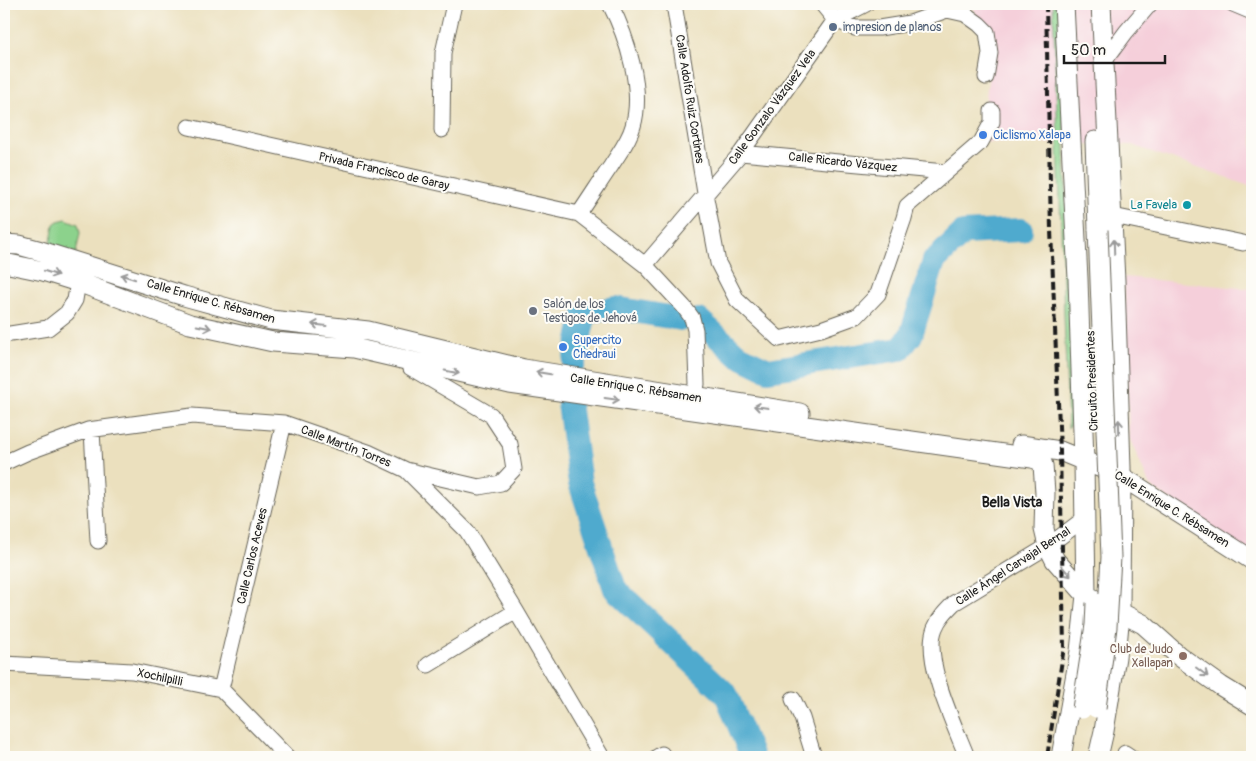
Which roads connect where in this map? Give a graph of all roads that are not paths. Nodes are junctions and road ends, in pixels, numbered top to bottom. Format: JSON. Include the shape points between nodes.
{"nodes":[{"id":1,"x":454,"y":4,"type":"edge"},
{"id":2,"x":610,"y":4,"type":"edge"},
{"id":3,"x":674,"y":4,"type":"edge"},
{"id":4,"x":822,"y":4,"type":"edge"},
{"id":5,"x":866,"y":4,"type":"edge"},
{"id":6,"x":1064,"y":4,"type":"edge"},
{"id":7,"x":1076,"y":4,"type":"edge"},
{"id":8,"x":1090,"y":4,"type":"edge"},
{"id":9,"x":1101,"y":4,"type":"edge"},
{"id":10,"x":1150,"y":4,"type":"edge"},
{"id":11,"x":835,"y":20,"type":"junction"},
{"id":12,"x":1103,"y":63,"type":"junction"},
{"id":13,"x":986,"y":77,"type":"dead end"},
{"id":14,"x":992,"y":112,"type":"dead end"},
{"id":15,"x":189,"y":127,"type":"dead end"},
{"id":16,"x":442,"y":130,"type":"dead end"},
{"id":17,"x":741,"y":152,"type":"junction"},
{"id":18,"x":945,"y":172,"type":"junction"},
{"id":19,"x":705,"y":194,"type":"junction"},
{"id":20,"x":579,"y":214,"type":"junction"},
{"id":21,"x":1113,"y":216,"type":"junction"},
{"id":22,"x":1244,"y":243,"type":"dead end"},
{"id":23,"x":4,"y":244,"type":"edge"},
{"id":24,"x":4,"y":263,"type":"edge"},
{"id":25,"x":645,"y":265,"type":"junction"},
{"id":26,"x":1078,"y":279,"type":"junction"},
{"id":27,"x":1115,"y":280,"type":"junction"},
{"id":28,"x":78,"y":282,"type":"junction"},
{"id":29,"x":1080,"y":332,"type":"junction"},
{"id":30,"x":1116,"y":332,"type":"junction"},
{"id":31,"x":4,"y":335,"type":"edge"},
{"id":32,"x":411,"y":366,"type":"junction"},
{"id":33,"x":694,"y":404,"type":"junction"},
{"id":34,"x":284,"y":423,"type":"junction"},
{"id":35,"x":92,"y":430,"type":"junction"},
{"id":36,"x":1084,"y":462,"type":"junction"},
{"id":37,"x":4,"y":463,"type":"edge"},
{"id":38,"x":406,"y":470,"type":"junction"},
{"id":39,"x":1121,"y":476,"type":"junction"},
{"id":40,"x":1085,"y":496,"type":"junction"},
{"id":41,"x":1085,"y":518,"type":"junction"},
{"id":42,"x":98,"y":541,"type":"dead end"},
{"id":43,"x":1048,"y":546,"type":"junction"},
{"id":44,"x":1252,"y":560,"type":"edge"},
{"id":45,"x":1086,"y":595,"type":"junction"},
{"id":46,"x":516,"y":610,"type":"junction"},
{"id":47,"x":1120,"y":613,"type":"junction"},
{"id":48,"x":1080,"y":651,"type":"junction"},
{"id":49,"x":1116,"y":657,"type":"junction"},
{"id":50,"x":4,"y":664,"type":"edge"},
{"id":51,"x":428,"y":665,"type":"dead end"},
{"id":52,"x":221,"y":690,"type":"junction"},
{"id":53,"x":793,"y":699,"type":"dead end"},
{"id":54,"x":1252,"y":705,"type":"edge"},
{"id":55,"x":1089,"y":708,"type":"junction"},
{"id":56,"x":287,"y":757,"type":"edge"},
{"id":57,"x":602,"y":757,"type":"edge"},
{"id":58,"x":814,"y":757,"type":"edge"},
{"id":59,"x":967,"y":757,"type":"edge"},
{"id":60,"x":1061,"y":757,"type":"edge"},
{"id":61,"x":1072,"y":757,"type":"edge"},
{"id":62,"x":1085,"y":757,"type":"edge"},
{"id":63,"x":1098,"y":757,"type":"edge"}],
"edges":[{"from":1,"to":16,"type":"street","via":[[444,53]]},
{"from":2,"to":20,"type":"street","via":[[621,26],[628,52],[635,81],[636,110],[626,143]]},
{"from":3,"to":19,"type":"street","name":"Calle Adolfo Ruiz Cortines"},
{"from":4,"to":11,"type":"street"},
{"from":5,"to":11,"type":"street","name":"Calle Gonzalo Vázquez Vela"},
{"from":6,"to":26,"type":"main road"},
{"from":7,"to":55,"type":"main road","name":"Circuito Presidentes","bridge":true,"via":[[1099,557]]},
{"from":8,"to":55,"type":"main road","name":"Circuito Presidentes","bridge":true,"via":[[1111,557],[1108,627]]},
{"from":9,"to":12,"type":"main road"},
{"from":10,"to":12,"type":"street"},
{"from":11,"to":13,"type":"street","via":[[855,28],[879,28],[910,23],[947,10],[965,14],[987,32],[990,53]]},
{"from":11,"to":17,"type":"street","name":"Calle Gonzalo Vázquez Vela"},
{"from":12,"to":21,"type":"main road"},
{"from":14,"to":18,"type":"street","via":[[992,122],[981,142]]},
{"from":15,"to":20,"type":"street","name":"Privada Francisco de Garay"},
{"from":17,"to":18,"type":"street","name":"Calle Ricardo Vázquez"},
{"from":17,"to":19,"type":"street","name":"Calle Gonzalo Vázquez Vela"},
{"from":18,"to":19,"type":"street","name":"Calle Adolfo Ruiz Cortines","via":[[907,206],[878,294],[872,302],[857,316],[779,339],[737,300],[718,263]]},
{"from":19,"to":25,"type":"street","name":"Calle Gonzalo Vázquez Vela"},
{"from":20,"to":25,"type":"street"},
{"from":21,"to":22,"type":"street"},
{"from":27,"to":21,"type":"main road","one_way":true},
{"from":33,"to":23,"type":"main road","name":"Calle Enrique C. Rébsamen","one_way":true,"via":[[524,370],[368,331],[271,320],[57,255]]},
{"from":24,"to":28,"type":"main road","name":"Calle Enrique C. Rébsamen","one_way":true,"via":[[43,270]]},
{"from":25,"to":33,"type":"street","via":[[692,318],[697,384]]},
{"from":26,"to":27,"type":"main road","via":[[1085,289],[1096,292],[1108,289]]},
{"from":26,"to":29,"type":"main road"},
{"from":27,"to":30,"type":"main road"},
{"from":28,"to":31,"type":"street","via":[[75,300],[67,313],[48,328]]},
{"from":28,"to":32,"type":"main road","name":"Calle Enrique C. Rébsamen","one_way":true,"via":[[190,324],[273,342],[354,348]]},
{"from":29,"to":30,"type":"main road","via":[[1087,322],[1098,319],[1109,322]]},
{"from":29,"to":36,"type":"main road"},
{"from":39,"to":30,"type":"main road","one_way":true},
{"from":32,"to":33,"type":"main road","name":"Calle Enrique C. Rébsamen","one_way":true,"via":[[510,384]]},
{"from":32,"to":38,"type":"street","via":[[491,415],[510,444],[514,469],[501,483],[479,487]]},
{"from":36,"to":33,"type":"main road","name":"Calle Enrique C. Rébsamen","one_way":true,"via":[[1051,450]]},
{"from":33,"to":43,"type":"main road","name":"Calle Enrique C. Rébsamen","via":[[1039,460],[1043,465],[1044,529]]},
{"from":34,"to":35,"type":"street","name":"Calle Martín Torres","via":[[192,416]]},
{"from":34,"to":38,"type":"street","name":"Calle Martín Torres","via":[[368,452]]},
{"from":34,"to":52,"type":"street","name":"Calle Carlos Aceves"},
{"from":35,"to":37,"type":"street","name":"Calle Martín Torres"},
{"from":35,"to":42,"type":"street"},
{"from":36,"to":39,"type":"main road","name":"Calle Enrique C. Rébsamen"},
{"from":36,"to":40,"type":"main road"},
{"from":38,"to":46,"type":"street","name":"Calle Martín Torres","via":[[467,531]]},
{"from":39,"to":40,"type":"main road","via":[[1097,483]]},
{"from":39,"to":44,"type":"main road","name":"Calle Enrique C. Rébsamen"},
{"from":39,"to":47,"type":"main road"},
{"from":40,"to":41,"type":"main road"},
{"from":41,"to":43,"type":"street","name":"Calle Ángel Carvajal Bernal"},
{"from":41,"to":45,"type":"main road"},
{"from":43,"to":45,"type":"main road","name":"Calle Enrique C. Rébsamen","one_way":true,"via":[[1055,560]]},
{"from":43,"to":59,"type":"street","name":"Calle Ángel Carvajal Bernal","via":[[954,604],[943,613],[934,628],[932,643],[936,677]]},
{"from":45,"to":47,"type":"main road"},
{"from":45,"to":48,"type":"main road"},
{"from":46,"to":51,"type":"street"},
{"from":46,"to":57,"type":"street","name":"Calle Martín Torres"},
{"from":47,"to":49,"type":"main road"},
{"from":47,"to":54,"type":"main road","one_way":true,"via":[[1143,624],[1179,656]]},
{"from":48,"to":49,"type":"main road","via":[[1091,637],[1102,634],[1113,643]]},
{"from":48,"to":60,"type":"main road"},
{"from":49,"to":63,"type":"main road"},
{"from":50,"to":52,"type":"street","name":"Xochilpilli","via":[[132,671]]},
{"from":52,"to":56,"type":"street"},
{"from":53,"to":58,"type":"street"},
{"from":55,"to":61,"type":"main road","name":"Circuito Presidentes"},
{"from":55,"to":62,"type":"main road","name":"Circuito Presidentes"}]}
